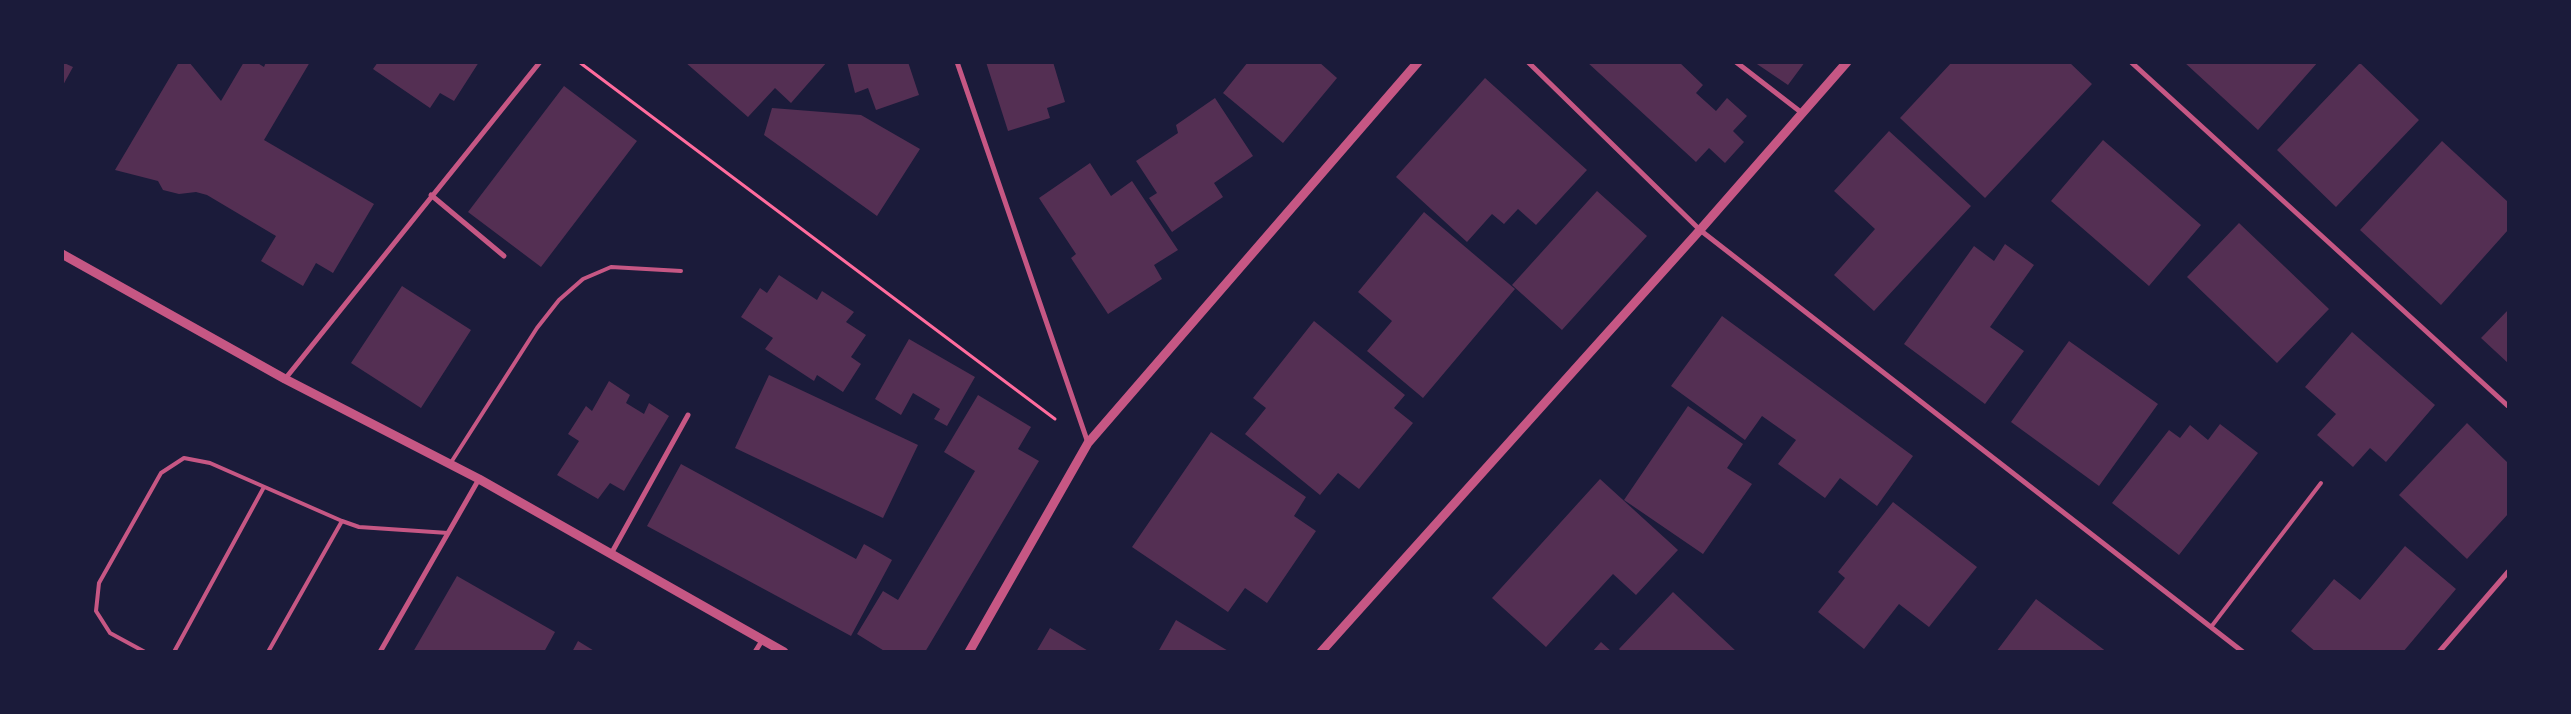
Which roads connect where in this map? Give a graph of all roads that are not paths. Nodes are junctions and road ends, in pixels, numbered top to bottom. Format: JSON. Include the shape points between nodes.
{"nodes":[{"id":1,"x":540,"y":62,"type":"edge"},
{"id":2,"x":957,"y":62,"type":"edge"},
{"id":3,"x":1418,"y":62,"type":"edge"},
{"id":4,"x":1528,"y":62,"type":"edge"},
{"id":5,"x":1736,"y":62,"type":"edge"},
{"id":6,"x":1847,"y":62,"type":"edge"},
{"id":7,"x":2131,"y":62,"type":"edge"},
{"id":8,"x":1802,"y":112,"type":"junction"},
{"id":9,"x":431,"y":195,"type":"junction"},
{"id":10,"x":1700,"y":230,"type":"junction"},
{"id":11,"x":62,"y":254,"type":"edge"},
{"id":12,"x":504,"y":256,"type":"dead end"},
{"id":13,"x":681,"y":271,"type":"dead end"},
{"id":14,"x":285,"y":379,"type":"junction"},
{"id":15,"x":2508,"y":406,"type":"edge"},
{"id":16,"x":688,"y":415,"type":"dead end"},
{"id":17,"x":1088,"y":443,"type":"junction"},
{"id":18,"x":450,"y":464,"type":"junction"},
{"id":19,"x":479,"y":479,"type":"junction"},
{"id":20,"x":2321,"y":483,"type":"dead end"},
{"id":21,"x":264,"y":487,"type":"junction"},
{"id":22,"x":342,"y":521,"type":"junction"},
{"id":23,"x":448,"y":534,"type":"junction"},
{"id":24,"x":611,"y":554,"type":"junction"},
{"id":25,"x":2508,"y":572,"type":"edge"},
{"id":26,"x":2211,"y":627,"type":"junction"},
{"id":27,"x":763,"y":638,"type":"junction"},
{"id":28,"x":145,"y":652,"type":"edge"},
{"id":29,"x":174,"y":652,"type":"edge"},
{"id":30,"x":268,"y":652,"type":"edge"},
{"id":31,"x":380,"y":652,"type":"edge"},
{"id":32,"x":755,"y":652,"type":"edge"},
{"id":33,"x":784,"y":652,"type":"edge"},
{"id":34,"x":969,"y":652,"type":"edge"},
{"id":35,"x":1321,"y":652,"type":"edge"},
{"id":36,"x":2243,"y":652,"type":"edge"},
{"id":37,"x":2438,"y":652,"type":"edge"}],
"edges":[{"from":1,"to":9,"type":"street"},
{"from":2,"to":17,"type":"street"},
{"from":3,"to":17,"type":"street"},
{"from":4,"to":10,"type":"street"},
{"from":5,"to":8,"type":"street"},
{"from":6,"to":8,"type":"street"},
{"from":7,"to":15,"type":"street"},
{"from":8,"to":10,"type":"street"},
{"from":9,"to":12,"type":"street"},
{"from":9,"to":14,"type":"street"},
{"from":10,"to":26,"type":"street"},
{"from":10,"to":35,"type":"street"},
{"from":11,"to":14,"type":"street"},
{"from":13,"to":18,"type":"lane","via":[[611,267],[583,279],[559,300],[537,328]]},
{"from":14,"to":18,"type":"street"},
{"from":16,"to":24,"type":"street"},
{"from":17,"to":34,"type":"street"},
{"from":18,"to":19,"type":"street"},
{"from":19,"to":23,"type":"street"},
{"from":19,"to":24,"type":"street"},
{"from":20,"to":26,"type":"lane"},
{"from":21,"to":22,"type":"lane"},
{"from":21,"to":28,"type":"lane","via":[[210,462],[184,458],[160,473],[99,582],[96,611],[110,633]]},
{"from":21,"to":29,"type":"lane"},
{"from":22,"to":23,"type":"lane","via":[[359,527]]},
{"from":22,"to":30,"type":"lane"},
{"from":23,"to":31,"type":"street"},
{"from":24,"to":27,"type":"street"},
{"from":25,"to":37,"type":"street"},
{"from":26,"to":36,"type":"street"},
{"from":27,"to":32,"type":"street"},
{"from":27,"to":33,"type":"street"}]}
